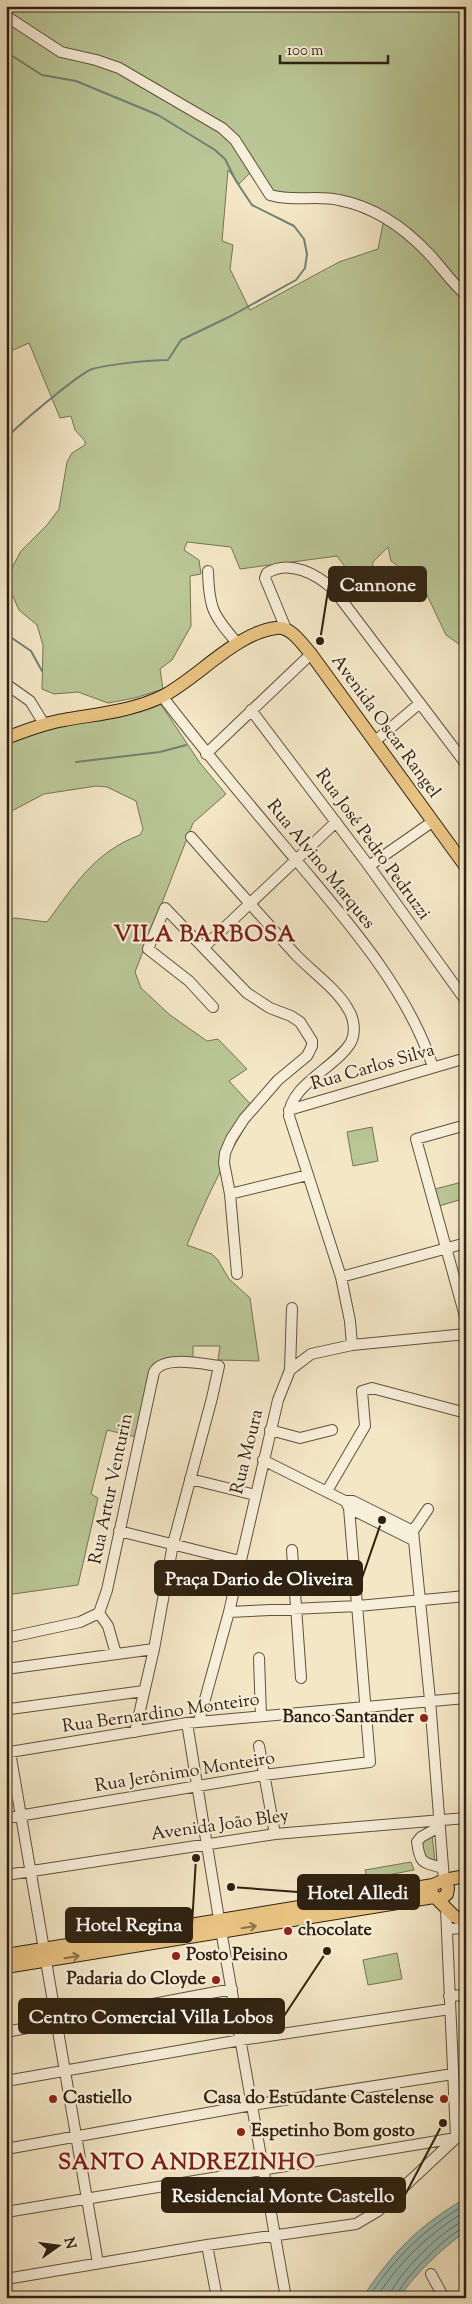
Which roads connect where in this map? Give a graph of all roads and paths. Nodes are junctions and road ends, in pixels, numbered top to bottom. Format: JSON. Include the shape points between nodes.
{"nodes":[{"id":1,"x":6,"y":16,"type":"edge"},
{"id":2,"x":466,"y":295,"type":"edge"},
{"id":3,"x":208,"y":571,"type":"dead end"},
{"id":4,"x":286,"y":629,"type":"junction"},
{"id":5,"x":238,"y":644,"type":"junction"},
{"id":6,"x":310,"y":654,"type":"junction"},
{"id":7,"x":6,"y":684,"type":"edge"},
{"id":8,"x":162,"y":696,"type":"junction"},
{"id":9,"x":420,"y":703,"type":"junction"},
{"id":10,"x":250,"y":710,"type":"junction"},
{"id":11,"x":44,"y":724,"type":"junction"},
{"id":12,"x":6,"y":738,"type":"edge"},
{"id":13,"x":374,"y":742,"type":"junction"},
{"id":14,"x":206,"y":754,"type":"junction"},
{"id":15,"x":466,"y":764,"type":"edge"},
{"id":16,"x":336,"y":822,"type":"junction"},
{"id":17,"x":432,"y":822,"type":"junction"},
{"id":18,"x":190,"y":837,"type":"dead end"},
{"id":19,"x":296,"y":860,"type":"junction"},
{"id":20,"x":369,"y":866,"type":"junction"},
{"id":21,"x":466,"y":868,"type":"edge"},
{"id":22,"x":250,"y":903,"type":"junction"},
{"id":23,"x":204,"y":947,"type":"junction"},
{"id":24,"x":466,"y":1000,"type":"edge"},
{"id":25,"x":213,"y":1007,"type":"dead end"},
{"id":26,"x":466,"y":1058,"type":"edge"},
{"id":27,"x":433,"y":1068,"type":"junction"},
{"id":28,"x":289,"y":1110,"type":"junction"},
{"id":29,"x":466,"y":1125,"type":"edge"},
{"id":30,"x":308,"y":1175,"type":"junction"},
{"id":31,"x":230,"y":1194,"type":"junction"},
{"id":32,"x":466,"y":1243,"type":"edge"},
{"id":33,"x":446,"y":1249,"type":"junction"},
{"id":34,"x":237,"y":1274,"type":"dead end"},
{"id":35,"x":341,"y":1277,"type":"junction"},
{"id":36,"x":292,"y":1308,"type":"dead end"},
{"id":37,"x":466,"y":1320,"type":"edge"},
{"id":38,"x":466,"y":1334,"type":"edge"},
{"id":39,"x":352,"y":1345,"type":"junction"},
{"id":40,"x":290,"y":1370,"type":"junction"},
{"id":41,"x":466,"y":1414,"type":"edge"},
{"id":42,"x":270,"y":1430,"type":"junction"},
{"id":43,"x":332,"y":1430,"type":"dead end"},
{"id":44,"x":263,"y":1460,"type":"junction"},
{"id":45,"x":190,"y":1479,"type":"junction"},
{"id":46,"x":327,"y":1491,"type":"junction"},
{"id":47,"x":255,"y":1495,"type":"junction"},
{"id":48,"x":347,"y":1505,"type":"junction"},
{"id":49,"x":428,"y":1508,"type":"dead end"},
{"id":50,"x":119,"y":1531,"type":"junction"},
{"id":51,"x":413,"y":1535,"type":"junction"},
{"id":52,"x":173,"y":1544,"type":"junction"},
{"id":53,"x":292,"y":1550,"type":"dead end"},
{"id":54,"x":240,"y":1561,"type":"junction"},
{"id":55,"x":466,"y":1596,"type":"edge"},
{"id":56,"x":420,"y":1600,"type":"junction"},
{"id":57,"x":358,"y":1606,"type":"junction"},
{"id":58,"x":296,"y":1610,"type":"junction"},
{"id":59,"x":230,"y":1612,"type":"junction"},
{"id":60,"x":99,"y":1613,"type":"junction"},
{"id":61,"x":6,"y":1638,"type":"edge"},
{"id":62,"x":154,"y":1649,"type":"junction"},
{"id":63,"x":116,"y":1654,"type":"junction"},
{"id":64,"x":259,"y":1658,"type":"dead end"},
{"id":65,"x":6,"y":1669,"type":"edge"},
{"id":66,"x":302,"y":1678,"type":"dead end"},
{"id":67,"x":144,"y":1691,"type":"junction"},
{"id":68,"x":466,"y":1698,"type":"edge"},
{"id":69,"x":430,"y":1700,"type":"junction"},
{"id":70,"x":366,"y":1706,"type":"junction"},
{"id":71,"x":10,"y":1709,"type":"dead end"},
{"id":72,"x":260,"y":1716,"type":"junction"},
{"id":73,"x":200,"y":1721,"type":"junction"},
{"id":74,"x":187,"y":1723,"type":"junction"},
{"id":75,"x":135,"y":1732,"type":"junction"},
{"id":76,"x":259,"y":1746,"type":"dead end"},
{"id":77,"x":264,"y":1775,"type":"junction"},
{"id":78,"x":198,"y":1787,"type":"junction"},
{"id":79,"x":21,"y":1816,"type":"junction"},
{"id":80,"x":6,"y":1818,"type":"edge"},
{"id":81,"x":466,"y":1818,"type":"edge"},
{"id":82,"x":439,"y":1823,"type":"junction"},
{"id":83,"x":275,"y":1834,"type":"junction"},
{"id":84,"x":207,"y":1843,"type":"junction"},
{"id":85,"x":30,"y":1871,"type":"junction"},
{"id":86,"x":6,"y":1875,"type":"edge"},
{"id":87,"x":466,"y":1876,"type":"edge"},
{"id":88,"x":438,"y":1886,"type":"junction"},
{"id":89,"x":363,"y":1895,"type":"junction"},
{"id":90,"x":365,"y":1908,"type":"junction"},
{"id":91,"x":446,"y":1909,"type":"junction"},
{"id":92,"x":466,"y":1922,"type":"edge"},
{"id":93,"x":220,"y":1925,"type":"junction"},
{"id":94,"x":466,"y":1928,"type":"edge"},
{"id":95,"x":447,"y":1929,"type":"junction"},
{"id":96,"x":6,"y":1955,"type":"edge"},
{"id":97,"x":44,"y":1955,"type":"junction"},
{"id":98,"x":6,"y":1968,"type":"edge"},
{"id":99,"x":232,"y":1989,"type":"junction"},
{"id":100,"x":466,"y":1995,"type":"edge"},
{"id":101,"x":449,"y":1996,"type":"junction"},
{"id":102,"x":450,"y":2008,"type":"junction"},
{"id":103,"x":56,"y":2022,"type":"junction"},
{"id":104,"x":6,"y":2032,"type":"edge"},
{"id":105,"x":241,"y":2040,"type":"junction"},
{"id":106,"x":64,"y":2072,"type":"junction"},
{"id":107,"x":453,"y":2074,"type":"junction"},
{"id":108,"x":6,"y":2081,"type":"edge"},
{"id":109,"x":252,"y":2105,"type":"junction"},
{"id":110,"x":76,"y":2136,"type":"junction"},
{"id":111,"x":456,"y":2138,"type":"junction"},
{"id":112,"x":6,"y":2149,"type":"edge"},
{"id":113,"x":264,"y":2170,"type":"junction"},
{"id":114,"x":87,"y":2198,"type":"junction"},
{"id":115,"x":6,"y":2212,"type":"edge"},
{"id":116,"x":274,"y":2235,"type":"junction"},
{"id":117,"x":208,"y":2245,"type":"junction"},
{"id":118,"x":98,"y":2263,"type":"junction"},
{"id":119,"x":431,"y":2274,"type":"dead end"},
{"id":120,"x":6,"y":2279,"type":"edge"},
{"id":121,"x":217,"y":2298,"type":"edge"},
{"id":122,"x":286,"y":2298,"type":"edge"},
{"id":123,"x":444,"y":2298,"type":"edge"}],
"edges":[{"from":1,"to":2,"type":"street","via":[[61,52],[119,68],[222,128],[235,140],[270,195],[337,199],[367,206],[389,219],[428,253]]},
{"from":3,"to":5,"type":"street","via":[[208,596],[212,609]]},
{"from":4,"to":5,"type":"main road","via":[[267,629]]},
{"from":4,"to":6,"type":"main road","name":"Avenida Oscar Rangel"},
{"from":4,"to":9,"type":"street","via":[[265,578],[267,573],[281,567],[303,570],[334,590]]},
{"from":5,"to":8,"type":"main road"},
{"from":6,"to":10,"type":"street"},
{"from":6,"to":13,"type":"main road","name":"Avenida Oscar Rangel"},
{"from":7,"to":11,"type":"street","via":[[30,701]]},
{"from":8,"to":11,"type":"main road","via":[[135,706]]},
{"from":8,"to":14,"type":"street","name":"Rua Alvino Marques"},
{"from":9,"to":13,"type":"street"},
{"from":9,"to":15,"type":"street"},
{"from":10,"to":14,"type":"street"},
{"from":10,"to":16,"type":"street","name":"Rua José Pedro Pedruzzi"},
{"from":11,"to":12,"type":"main road"},
{"from":13,"to":17,"type":"main road","name":"Avenida Oscar Rangel"},
{"from":14,"to":19,"type":"street","name":"Rua Alvino Marques"},
{"from":16,"to":19,"type":"street"},
{"from":16,"to":20,"type":"street","name":"Rua José Pedro Pedruzzi"},
{"from":17,"to":20,"type":"street"},
{"from":17,"to":21,"type":"main road","name":"Avenida Oscar Rangel"},
{"from":18,"to":22,"type":"street"},
{"from":19,"to":22,"type":"street"},
{"from":19,"to":27,"type":"street","name":"Rua Alvino Marques","via":[[344,918],[393,986],[416,1027]]},
{"from":20,"to":24,"type":"street","name":"Rua José Pedro Pedruzzi"},
{"from":22,"to":23,"type":"street"},
{"from":22,"to":28,"type":"street","via":[[342,1000],[354,1025],[351,1041],[344,1051],[302,1090]]},
{"from":23,"to":25,"type":"street","via":[[165,908],[148,949],[190,982]]},
{"from":23,"to":31,"type":"street","via":[[255,999],[300,1022],[312,1041],[307,1056],[267,1091],[231,1139],[224,1163]]},
{"from":26,"to":27,"type":"street","name":"Rua Carlos Silva"},
{"from":27,"to":28,"type":"street","name":"Rua Carlos Silva"},
{"from":28,"to":30,"type":"street"},
{"from":29,"to":33,"type":"street","via":[[416,1140]]},
{"from":30,"to":31,"type":"street"},
{"from":30,"to":35,"type":"street"},
{"from":31,"to":34,"type":"street"},
{"from":32,"to":33,"type":"street"},
{"from":33,"to":35,"type":"street"},
{"from":33,"to":37,"type":"street"},
{"from":35,"to":39,"type":"street"},
{"from":36,"to":40,"type":"street"},
{"from":38,"to":39,"type":"street"},
{"from":39,"to":40,"type":"street","via":[[311,1354]]},
{"from":40,"to":42,"type":"street","name":"Rua Moura"},
{"from":41,"to":46,"type":"street","via":[[372,1388],[365,1389],[362,1391],[366,1419],[362,1433]]},
{"from":42,"to":43,"type":"street","via":[[300,1438]]},
{"from":42,"to":44,"type":"street","name":"Rua Moura"},
{"from":44,"to":46,"type":"street"},
{"from":44,"to":47,"type":"street","name":"Rua Moura"},
{"from":45,"to":47,"type":"street"},
{"from":45,"to":50,"type":"street","name":"Rua Artur Venturin","via":[[219,1366],[170,1362],[159,1365],[154,1372]]},
{"from":45,"to":52,"type":"street"},
{"from":46,"to":48,"type":"street"},
{"from":47,"to":54,"type":"street","name":"Rua Moura"},
{"from":48,"to":51,"type":"street","via":[[353,1501]]},
{"from":48,"to":57,"type":"street"},
{"from":49,"to":51,"type":"street"},
{"from":50,"to":52,"type":"street"},
{"from":50,"to":60,"type":"street","name":"Rua Artur Venturin"},
{"from":51,"to":56,"type":"street"},
{"from":52,"to":54,"type":"street"},
{"from":52,"to":62,"type":"street"},
{"from":53,"to":58,"type":"street"},
{"from":54,"to":59,"type":"street","name":"Rua Moura"},
{"from":55,"to":56,"type":"street"},
{"from":56,"to":57,"type":"street"},
{"from":56,"to":69,"type":"street"},
{"from":57,"to":58,"type":"street"},
{"from":57,"to":70,"type":"street"},
{"from":58,"to":59,"type":"street"},
{"from":58,"to":66,"type":"street"},
{"from":59,"to":73,"type":"street","name":"Rua Moura"},
{"from":60,"to":61,"type":"street","via":[[80,1622]]},
{"from":60,"to":63,"type":"street","via":[[108,1626]]},
{"from":62,"to":63,"type":"street"},
{"from":62,"to":67,"type":"street"},
{"from":63,"to":65,"type":"street"},
{"from":64,"to":72,"type":"street"},
{"from":67,"to":71,"type":"street"},
{"from":67,"to":75,"type":"street"},
{"from":68,"to":69,"type":"street","name":"Rua Bernardino Monteiro"},
{"from":69,"to":70,"type":"street","name":"Rua Bernardino Monteiro"},
{"from":69,"to":82,"type":"street"},
{"from":70,"to":72,"type":"street","name":"Rua Bernardino Monteiro"},
{"from":70,"to":77,"type":"street","name":"Rua Jerônimo Monteiro","via":[[370,1762]]},
{"from":72,"to":73,"type":"street","name":"Rua Bernardino Monteiro"},
{"from":73,"to":74,"type":"street","name":"Rua Bernardino Monteiro"},
{"from":74,"to":75,"type":"street","name":"Rua Bernardino Monteiro"},
{"from":74,"to":78,"type":"street"},
{"from":75,"to":79,"type":"street","name":"Rua Bernardino Monteiro","via":[[10,1752]]},
{"from":76,"to":77,"type":"street"},
{"from":77,"to":78,"type":"street","name":"Rua Jerônimo Monteiro"},
{"from":77,"to":83,"type":"street"},
{"from":78,"to":79,"type":"street","name":"Rua Jerônimo Monteiro"},
{"from":78,"to":84,"type":"street"},
{"from":79,"to":80,"type":"street","name":"Rua Jerônimo Monteiro"},
{"from":79,"to":85,"type":"street"},
{"from":81,"to":82,"type":"street","name":"Avenida João Bley"},
{"from":82,"to":83,"type":"street","name":"Avenida João Bley"},
{"from":82,"to":88,"type":"street"},
{"from":82,"to":88,"type":"street","via":[[417,1842],[419,1857]]},
{"from":83,"to":84,"type":"street","name":"Avenida João Bley"},
{"from":84,"to":85,"type":"street","name":"Avenida João Bley"},
{"from":84,"to":93,"type":"street"},
{"from":85,"to":86,"type":"street","name":"Avenida João Bley"},
{"from":85,"to":97,"type":"street"},
{"from":87,"to":88,"type":"main road"},
{"from":88,"to":89,"type":"main road"},
{"from":88,"to":90,"type":"main road"},
{"from":88,"to":91,"type":"main road"},
{"from":89,"to":90,"type":"main road"},
{"from":89,"to":93,"type":"main road"},
{"from":93,"to":90,"type":"main road","one_way":true},
{"from":91,"to":92,"type":"main road"},
{"from":91,"to":95,"type":"street"},
{"from":93,"to":97,"type":"main road"},
{"from":93,"to":99,"type":"street"},
{"from":94,"to":95,"type":"street"},
{"from":95,"to":101,"type":"street"},
{"from":96,"to":97,"type":"main road"},
{"from":97,"to":98,"type":"main road"},
{"from":97,"to":103,"type":"street"},
{"from":99,"to":103,"type":"street"},
{"from":99,"to":105,"type":"street"},
{"from":100,"to":101,"type":"street"},
{"from":101,"to":102,"type":"street"},
{"from":102,"to":105,"type":"street"},
{"from":102,"to":107,"type":"street"},
{"from":103,"to":104,"type":"street"},
{"from":103,"to":106,"type":"street"},
{"from":105,"to":106,"type":"street"},
{"from":105,"to":109,"type":"street"},
{"from":106,"to":108,"type":"street"},
{"from":106,"to":110,"type":"street"},
{"from":107,"to":109,"type":"street"},
{"from":107,"to":111,"type":"street"},
{"from":109,"to":110,"type":"street"},
{"from":109,"to":113,"type":"street"},
{"from":110,"to":112,"type":"street"},
{"from":110,"to":114,"type":"street"},
{"from":111,"to":113,"type":"street"},
{"from":111,"to":116,"type":"street","via":[[378,2211],[363,2221]]},
{"from":113,"to":114,"type":"street"},
{"from":113,"to":116,"type":"street"},
{"from":114,"to":115,"type":"street"},
{"from":114,"to":118,"type":"street"},
{"from":116,"to":117,"type":"street"},
{"from":116,"to":122,"type":"street"},
{"from":117,"to":118,"type":"street"},
{"from":117,"to":121,"type":"street"},
{"from":118,"to":120,"type":"street"},
{"from":119,"to":123,"type":"street"}]}
